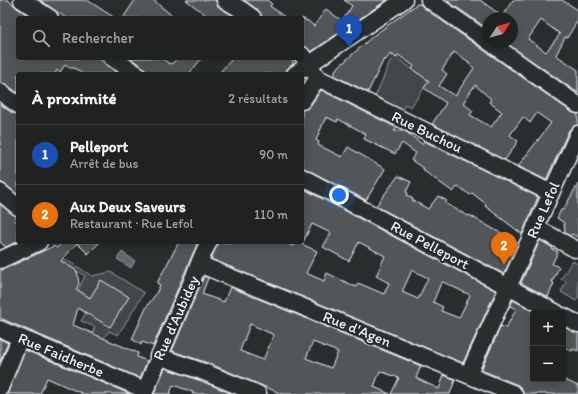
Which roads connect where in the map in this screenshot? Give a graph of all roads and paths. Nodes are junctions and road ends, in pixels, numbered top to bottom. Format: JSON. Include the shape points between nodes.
{"nodes":[{"id":1,"x":22,"y":0,"type":"edge"},
{"id":2,"x":225,"y":0,"type":"edge"},
{"id":3,"x":404,"y":0,"type":"edge"},
{"id":4,"x":429,"y":0,"type":"edge"},
{"id":5,"x":47,"y":16,"type":"edge"},
{"id":6,"x":250,"y":16,"type":"edge"},
{"id":7,"x":482,"y":38,"type":"edge"},
{"id":8,"x":497,"y":48,"type":"edge"},
{"id":9,"x":115,"y":60,"type":"edge"},
{"id":10,"x":310,"y":66,"type":"edge"},
{"id":11,"x":134,"y":72,"type":"edge"},
{"id":12,"x":299,"y":72,"type":"edge"},
{"id":13,"x":0,"y":92,"type":"edge"},
{"id":14,"x":304,"y":92,"type":"edge"},
{"id":15,"x":16,"y":104,"type":"edge"},
{"id":16,"x":578,"y":105,"type":"edge"},
{"id":17,"x":578,"y":134,"type":"edge"},
{"id":18,"x":572,"y":162,"type":"edge"},
{"id":19,"x":304,"y":178,"type":"edge"},
{"id":20,"x":0,"y":192,"type":"edge"},
{"id":21,"x":550,"y":193,"type":"junction"},
{"id":22,"x":16,"y":204,"type":"edge"},
{"id":23,"x":535,"y":227,"type":"junction"},
{"id":24,"x":35,"y":244,"type":"edge"},
{"id":25,"x":208,"y":244,"type":"edge"},
{"id":26,"x":575,"y":249,"type":"dead end"},
{"id":27,"x":0,"y":260,"type":"edge"},
{"id":28,"x":199,"y":264,"type":"junction"},
{"id":29,"x":508,"y":287,"type":"junction"},
{"id":30,"x":551,"y":310,"type":"edge"},
{"id":31,"x":566,"y":318,"type":"edge"},
{"id":32,"x":578,"y":324,"type":"edge"},
{"id":33,"x":0,"y":328,"type":"edge"},
{"id":34,"x":20,"y":338,"type":"junction"},
{"id":35,"x":158,"y":356,"type":"junction"},
{"id":36,"x":468,"y":375,"type":"junction"},
{"id":37,"x":0,"y":388,"type":"edge"},
{"id":38,"x":144,"y":392,"type":"edge"},
{"id":39,"x":258,"y":394,"type":"edge"},
{"id":40,"x":514,"y":394,"type":"edge"}],
"edges":[{"from":1,"to":5,"type":"street"},
{"from":2,"to":6,"type":"street"},
{"from":3,"to":10,"type":"street"},
{"from":4,"to":7,"type":"street"},
{"from":8,"to":16,"type":"street"},
{"from":9,"to":11,"type":"street"},
{"from":10,"to":12,"type":"street"},
{"from":10,"to":14,"type":"street"},
{"from":10,"to":21,"type":"street","name":"Rue Buchou"},
{"from":13,"to":15,"type":"street"},
{"from":17,"to":18,"type":"street","name":"Rue Lefol"},
{"from":18,"to":21,"type":"street","name":"Rue Lefol"},
{"from":19,"to":29,"type":"street","name":"Rue Pelleport"},
{"from":20,"to":22,"type":"street"},
{"from":21,"to":23,"type":"street","name":"Rue Lefol"},
{"from":23,"to":26,"type":"street"},
{"from":23,"to":29,"type":"street","name":"Rue Lefol"},
{"from":24,"to":27,"type":"street"},
{"from":25,"to":28,"type":"street","name":"Rue d'Aubidey"},
{"from":28,"to":35,"type":"street","name":"Rue d'Aubidey"},
{"from":28,"to":36,"type":"street","name":"Rue d'Agen"},
{"from":29,"to":30,"type":"street","name":"Rue Pelleport"},
{"from":29,"to":36,"type":"street","name":"Rue Lefol"},
{"from":31,"to":32,"type":"street"},
{"from":33,"to":34,"type":"street","name":"Rue Faidherbe"},
{"from":34,"to":37,"type":"street"},
{"from":34,"to":38,"type":"street","name":"Rue Faidherbe"},
{"from":35,"to":38,"type":"street","name":"Rue d'Aubidey"},
{"from":35,"to":39,"type":"street"},
{"from":36,"to":40,"type":"street","name":"Rue d'Agen"}]}
